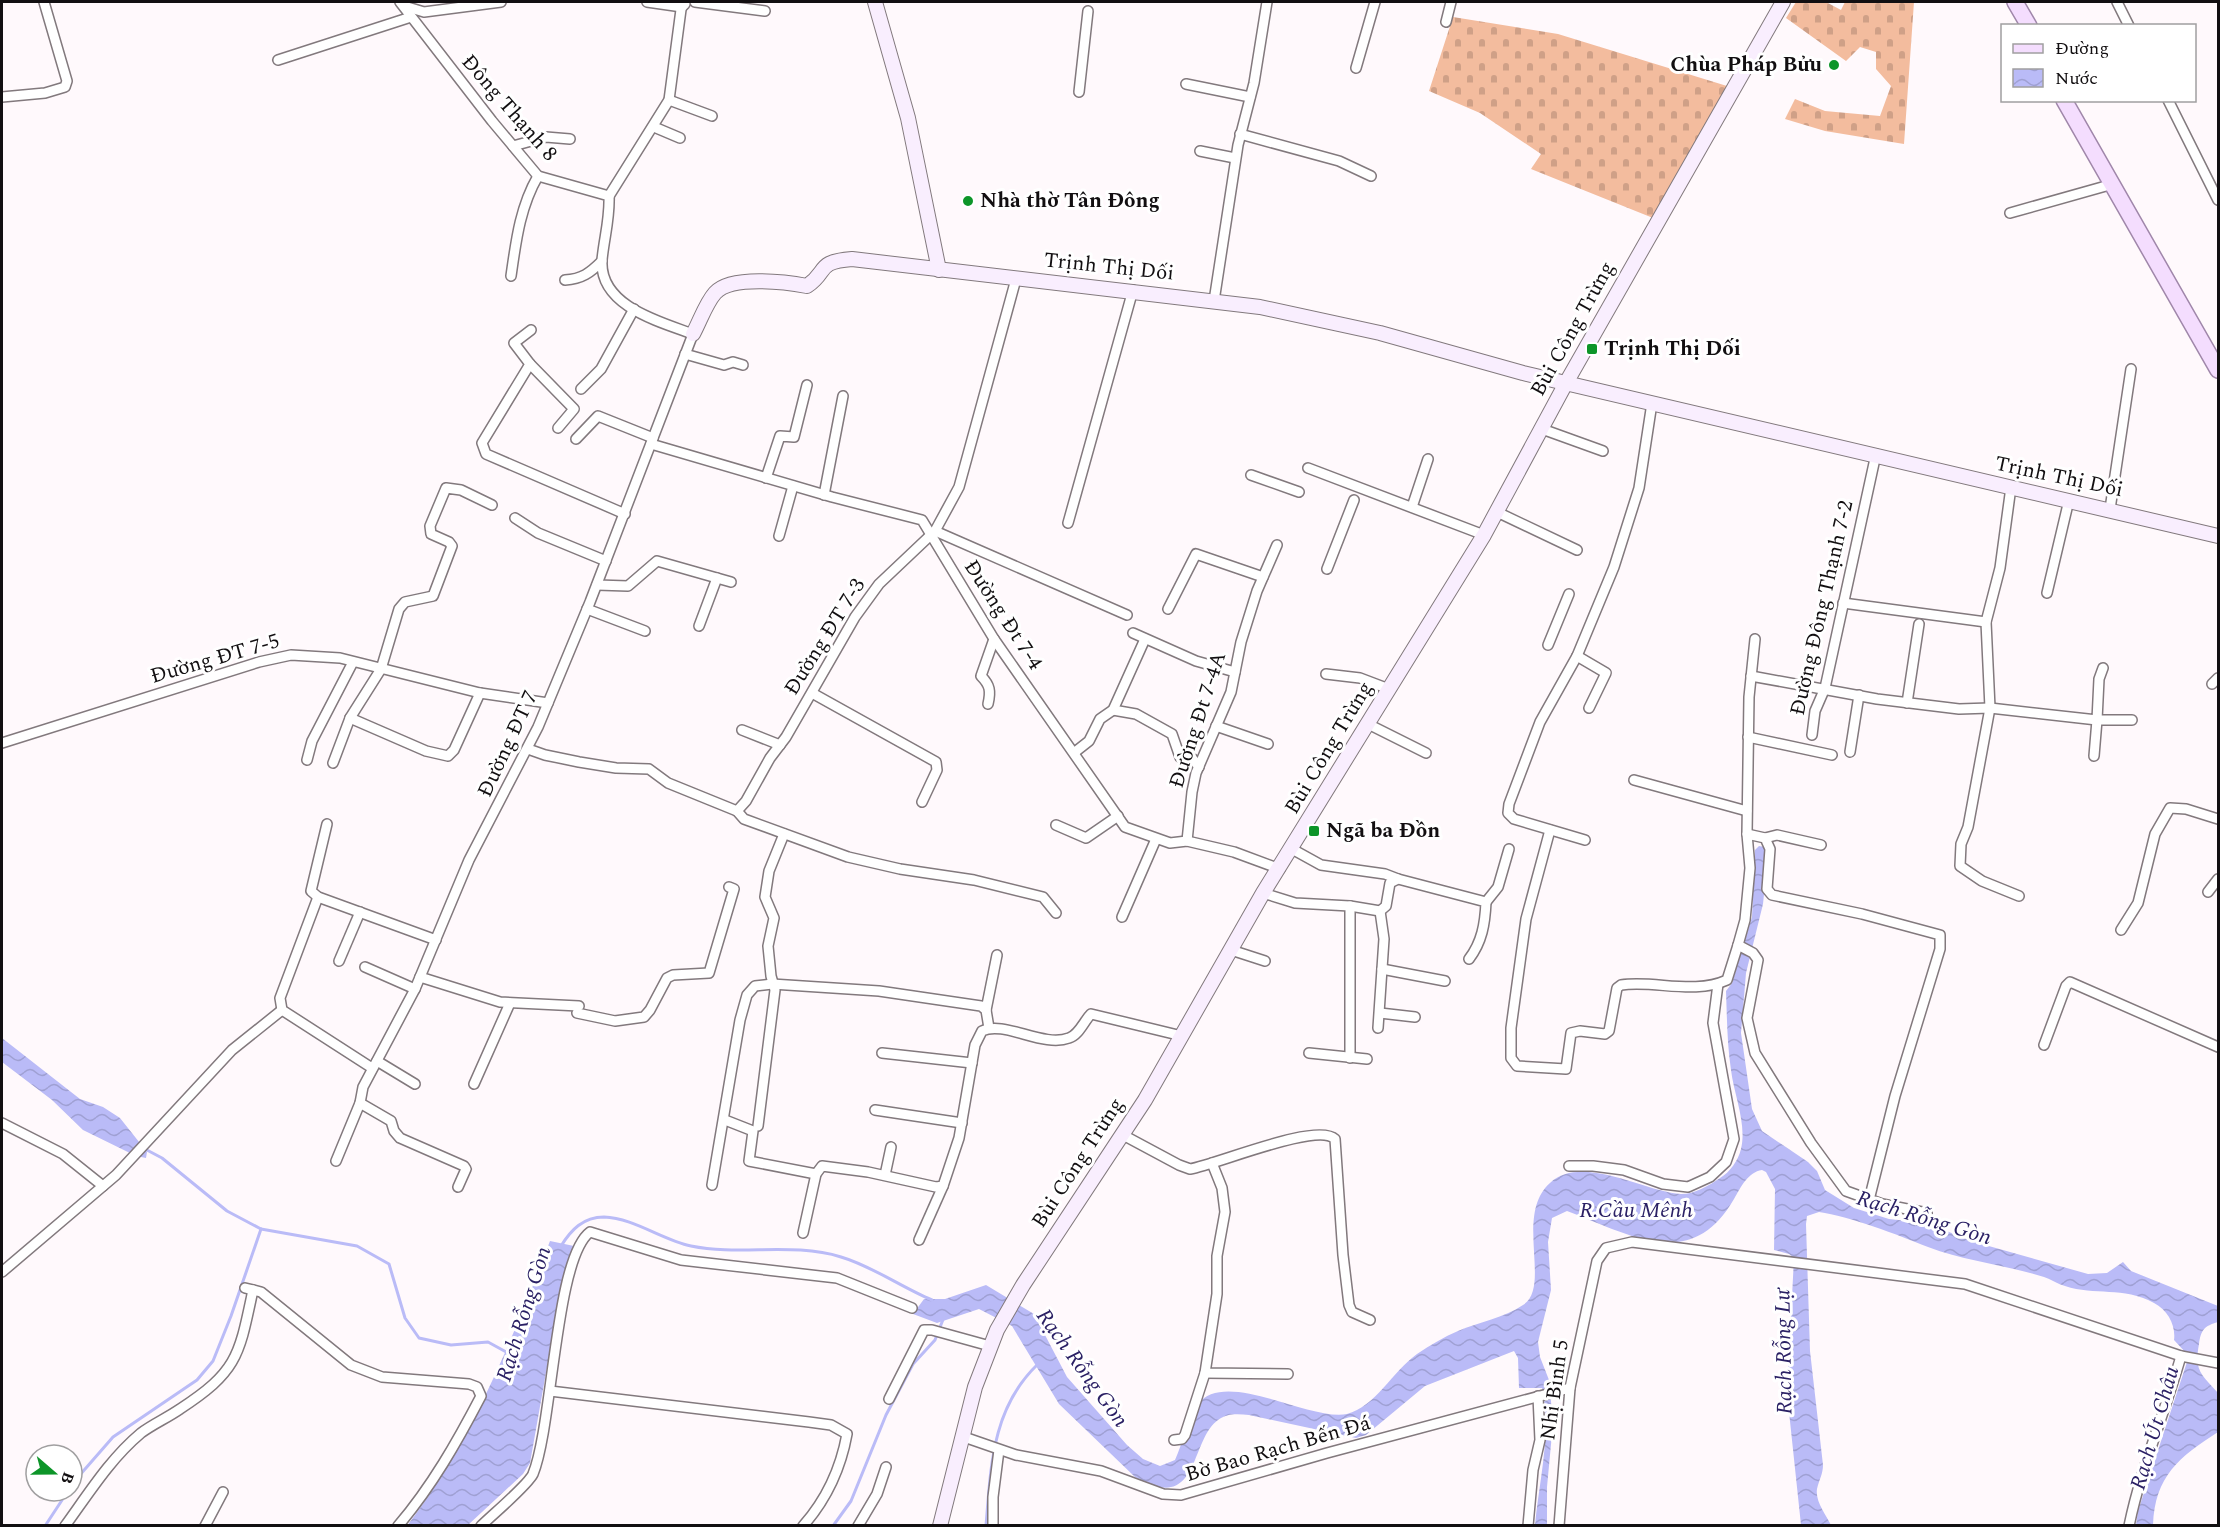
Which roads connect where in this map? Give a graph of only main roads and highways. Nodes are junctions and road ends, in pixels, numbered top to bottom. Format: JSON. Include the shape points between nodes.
{"nodes":[{"id":1,"x":2008,"y":2,"type":"edge"},
{"id":2,"x":2015,"y":2,"type":"edge"},
{"id":3,"x":2020,"y":24,"type":"edge"},
{"id":4,"x":2028,"y":24,"type":"edge"},
{"id":5,"x":2065,"y":102,"type":"edge"},
{"id":6,"x":2073,"y":102,"type":"edge"},
{"id":7,"x":2218,"y":353,"type":"edge"},
{"id":8,"x":2218,"y":370,"type":"edge"}],
"edges":[{"from":1,"to":3,"type":"main road"},
{"from":2,"to":4,"type":"main road"},
{"from":5,"to":8,"type":"main road"},
{"from":6,"to":7,"type":"main road"}]}
